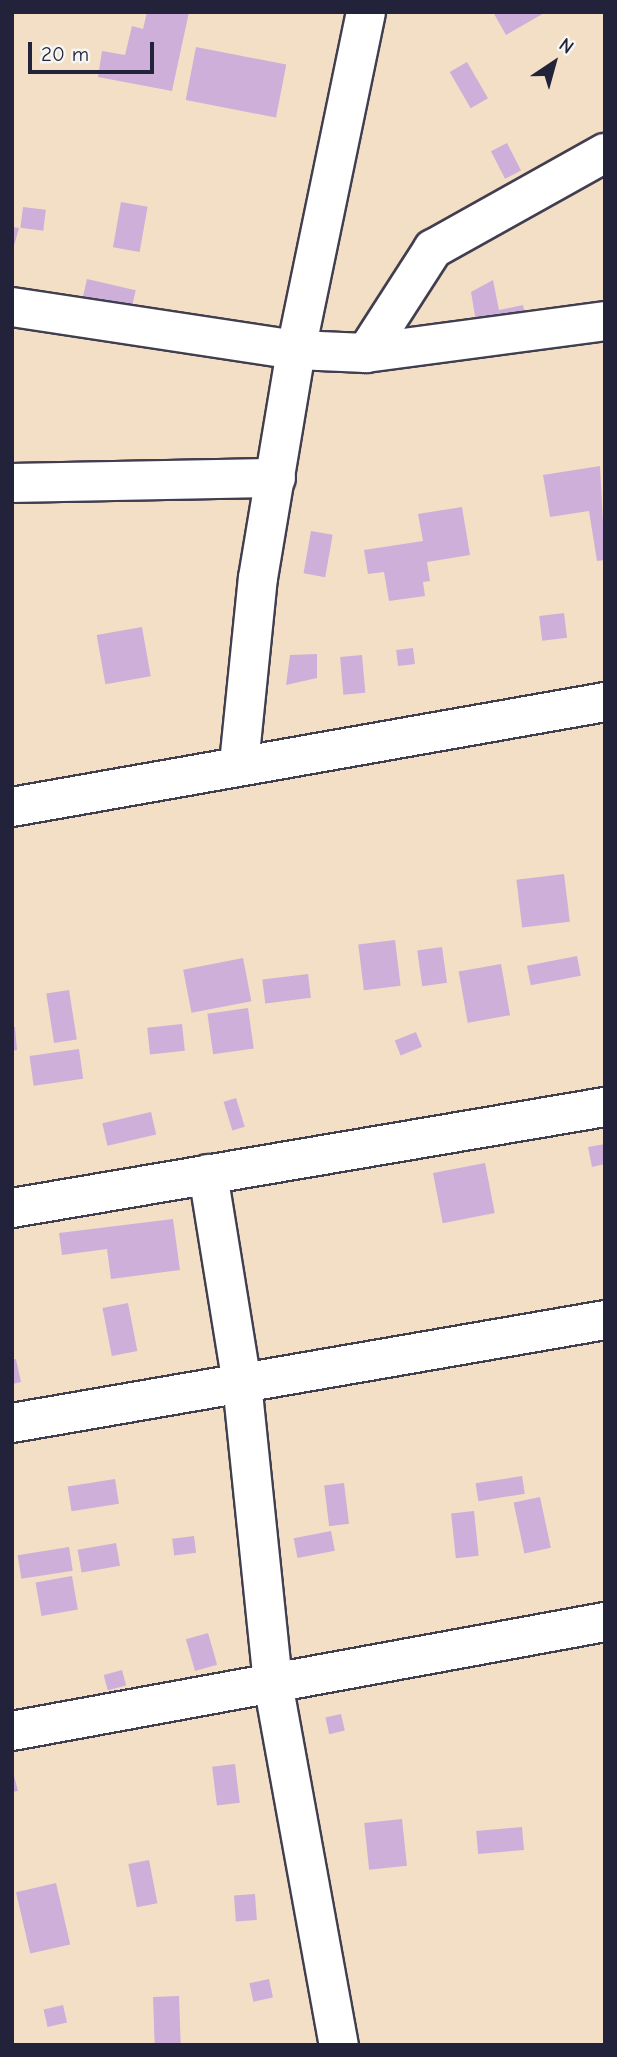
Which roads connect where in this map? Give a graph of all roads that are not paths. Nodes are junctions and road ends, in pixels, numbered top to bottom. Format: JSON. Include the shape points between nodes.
{"nodes":[{"id":1,"x":366,"y":12,"type":"edge"},
{"id":2,"x":605,"y":153,"type":"edge"},
{"id":3,"x":12,"y":307,"type":"edge"},
{"id":4,"x":605,"y":321,"type":"edge"},
{"id":5,"x":296,"y":350,"type":"junction"},
{"id":6,"x":366,"y":354,"type":"junction"},
{"id":7,"x":276,"y":478,"type":"junction"},
{"id":8,"x":12,"y":484,"type":"edge"},
{"id":9,"x":605,"y":702,"type":"edge"},
{"id":10,"x":239,"y":764,"type":"junction"},
{"id":11,"x":12,"y":807,"type":"edge"},
{"id":12,"x":605,"y":1107,"type":"edge"},
{"id":13,"x":208,"y":1174,"type":"junction"},
{"id":14,"x":12,"y":1208,"type":"edge"},
{"id":15,"x":605,"y":1320,"type":"edge"},
{"id":16,"x":242,"y":1383,"type":"junction"},
{"id":17,"x":12,"y":1423,"type":"edge"},
{"id":18,"x":605,"y":1622,"type":"edge"},
{"id":19,"x":273,"y":1683,"type":"junction"},
{"id":20,"x":12,"y":1731,"type":"edge"},
{"id":21,"x":339,"y":2045,"type":"edge"}],
"edges":[{"from":1,"to":5,"type":"street"},
{"from":2,"to":6,"type":"street","via":[[433,249]]},
{"from":3,"to":5,"type":"street"},
{"from":4,"to":6,"type":"street"},
{"from":5,"to":6,"type":"street"},
{"from":5,"to":7,"type":"street"},
{"from":7,"to":8,"type":"street"},
{"from":7,"to":10,"type":"street","via":[[258,578]]},
{"from":9,"to":10,"type":"street"},
{"from":10,"to":11,"type":"street"},
{"from":12,"to":13,"type":"street"},
{"from":13,"to":14,"type":"street"},
{"from":13,"to":16,"type":"street"},
{"from":15,"to":16,"type":"street"},
{"from":16,"to":17,"type":"street"},
{"from":16,"to":19,"type":"street"},
{"from":18,"to":19,"type":"street"},
{"from":19,"to":20,"type":"street"},
{"from":19,"to":21,"type":"street"}]}
